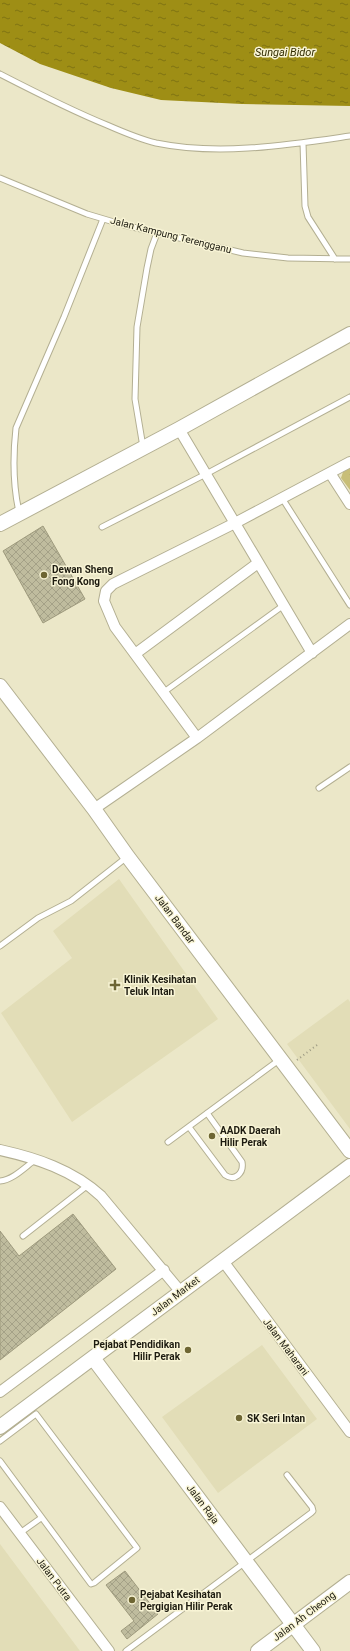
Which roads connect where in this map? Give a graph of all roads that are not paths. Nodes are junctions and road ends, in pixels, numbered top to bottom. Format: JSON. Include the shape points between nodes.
{"nodes":[{"id":1,"x":0,"y":74,"type":"edge"},
{"id":2,"x":350,"y":136,"type":"edge"},
{"id":3,"x":303,"y":143,"type":"junction"},
{"id":4,"x":0,"y":178,"type":"edge"},
{"id":5,"x":103,"y":219,"type":"junction"},
{"id":6,"x":157,"y":233,"type":"junction"},
{"id":7,"x":335,"y":259,"type":"junction"},
{"id":8,"x":350,"y":259,"type":"edge"},
{"id":9,"x":350,"y":334,"type":"edge"},
{"id":10,"x":350,"y":397,"type":"edge"},
{"id":11,"x":179,"y":429,"type":"junction"},
{"id":12,"x":143,"y":448,"type":"junction"},
{"id":13,"x":350,"y":462,"type":"edge"},
{"id":14,"x":330,"y":473,"type":"junction"},
{"id":15,"x":206,"y":474,"type":"junction"},
{"id":16,"x":282,"y":498,"type":"junction"},
{"id":17,"x":350,"y":504,"type":"edge"},
{"id":18,"x":20,"y":513,"type":"junction"},
{"id":19,"x":235,"y":523,"type":"junction"},
{"id":20,"x":0,"y":524,"type":"edge"},
{"id":21,"x":102,"y":527,"type":"dead end"},
{"id":22,"x":258,"y":563,"type":"junction"},
{"id":23,"x":284,"y":605,"type":"junction"},
{"id":24,"x":350,"y":605,"type":"edge"},
{"id":25,"x":350,"y":624,"type":"edge"},
{"id":26,"x":312,"y":653,"type":"junction"},
{"id":27,"x":135,"y":654,"type":"junction"},
{"id":28,"x":2,"y":692,"type":"edge"},
{"id":29,"x":164,"y":692,"type":"junction"},
{"id":30,"x":197,"y":738,"type":"junction"},
{"id":31,"x":350,"y":767,"type":"edge"},
{"id":32,"x":320,"y":788,"type":"dead end"},
{"id":33,"x":94,"y":809,"type":"junction"},
{"id":34,"x":128,"y":856,"type":"junction"},
{"id":35,"x":0,"y":946,"type":"edge"},
{"id":36,"x":283,"y":1064,"type":"junction"},
{"id":37,"x":207,"y":1113,"type":"junction"},
{"id":38,"x":189,"y":1127,"type":"junction"},
{"id":39,"x":168,"y":1142,"type":"dead end"},
{"id":40,"x":0,"y":1150,"type":"edge"},
{"id":41,"x":350,"y":1151,"type":"edge"},
{"id":42,"x":35,"y":1160,"type":"junction"},
{"id":43,"x":350,"y":1166,"type":"edge"},
{"id":44,"x":0,"y":1181,"type":"edge"},
{"id":45,"x":89,"y":1185,"type":"junction"},
{"id":46,"x":23,"y":1236,"type":"dead end"},
{"id":47,"x":223,"y":1261,"type":"junction"},
{"id":48,"x":164,"y":1270,"type":"junction"},
{"id":49,"x":180,"y":1292,"type":"junction"},
{"id":50,"x":93,"y":1358,"type":"junction"},
{"id":51,"x":0,"y":1392,"type":"edge"},
{"id":52,"x":1,"y":1424,"type":"edge"},
{"id":53,"x":350,"y":1432,"type":"edge"},
{"id":54,"x":0,"y":1441,"type":"edge"},
{"id":55,"x":0,"y":1461,"type":"edge"},
{"id":56,"x":287,"y":1475,"type":"dead end"},
{"id":57,"x":0,"y":1507,"type":"edge"},
{"id":58,"x":41,"y":1518,"type":"junction"},
{"id":59,"x":20,"y":1533,"type":"junction"},
{"id":60,"x":247,"y":1562,"type":"junction"},
{"id":61,"x":350,"y":1582,"type":"edge"},
{"id":62,"x":294,"y":1624,"type":"junction"},
{"id":63,"x":109,"y":1651,"type":"edge"},
{"id":64,"x":126,"y":1651,"type":"edge"},
{"id":65,"x":258,"y":1651,"type":"edge"},
{"id":66,"x":312,"y":1651,"type":"edge"}],
"edges":[{"from":1,"to":3,"type":"lane","via":[[72,111],[155,143],[210,148]]},
{"from":2,"to":3,"type":"lane"},
{"from":3,"to":7,"type":"lane","via":[[305,206],[308,217]]},
{"from":4,"to":5,"type":"lane","name":"Jalan Kampung Terengganu","via":[[62,205]]},
{"from":5,"to":6,"type":"lane","name":"Jalan Kampung Terengganu"},
{"from":5,"to":18,"type":"lane","via":[[16,428],[16,496]]},
{"from":6,"to":7,"type":"lane","name":"Jalan Kampung Terengganu","via":[[243,253]]},
{"from":6,"to":12,"type":"lane","via":[[137,327],[135,399]]},
{"from":7,"to":8,"type":"lane","name":"Jalan Kampung Terengganu"},
{"from":9,"to":11,"type":"street"},
{"from":10,"to":15,"type":"lane"},
{"from":11,"to":12,"type":"street"},
{"from":11,"to":15,"type":"street"},
{"from":12,"to":18,"type":"street"},
{"from":13,"to":14,"type":"street"},
{"from":14,"to":16,"type":"street"},
{"from":14,"to":17,"type":"street"},
{"from":15,"to":19,"type":"street"},
{"from":15,"to":21,"type":"lane"},
{"from":16,"to":19,"type":"street"},
{"from":16,"to":24,"type":"lane"},
{"from":18,"to":20,"type":"street"},
{"from":19,"to":22,"type":"street"},
{"from":19,"to":27,"type":"street","via":[[113,584],[106,591],[104,601],[108,613]]},
{"from":22,"to":23,"type":"street"},
{"from":22,"to":27,"type":"street"},
{"from":23,"to":26,"type":"street"},
{"from":23,"to":29,"type":"lane"},
{"from":25,"to":26,"type":"street"},
{"from":26,"to":30,"type":"street"},
{"from":27,"to":29,"type":"street"},
{"from":28,"to":33,"type":"street","name":"Jalan Bandar"},
{"from":29,"to":30,"type":"street"},
{"from":30,"to":33,"type":"street"},
{"from":31,"to":32,"type":"lane"},
{"from":33,"to":34,"type":"street","name":"Jalan Bandar"},
{"from":34,"to":35,"type":"lane","via":[[71,901],[38,918]]},
{"from":34,"to":36,"type":"street","name":"Jalan Bandar"},
{"from":36,"to":37,"type":"lane"},
{"from":36,"to":41,"type":"street","name":"Jalan Bandar"},
{"from":37,"to":38,"type":"lane"},
{"from":37,"to":38,"type":"lane","via":[[242,1162],[243,1167],[238,1176],[229,1178],[225,1175]]},
{"from":38,"to":39,"type":"lane"},
{"from":40,"to":42,"type":"street"},
{"from":42,"to":44,"type":"lane","via":[[14,1176]]},
{"from":42,"to":45,"type":"street","via":[[55,1166]]},
{"from":43,"to":47,"type":"street","name":"Jalan Market"},
{"from":45,"to":46,"type":"lane"},
{"from":45,"to":48,"type":"street"},
{"from":47,"to":49,"type":"street","name":"Jalan Market"},
{"from":47,"to":53,"type":"street","name":"Jalan Maharani"},
{"from":48,"to":49,"type":"street"},
{"from":48,"to":51,"type":"street"},
{"from":49,"to":50,"type":"street","name":"Jalan Market"},
{"from":50,"to":52,"type":"street","name":"Jalan Market"},
{"from":50,"to":60,"type":"street","name":"Jalan Raja"},
{"from":54,"to":58,"type":"lane","via":[[36,1414],[137,1548],[91,1584]]},
{"from":55,"to":58,"type":"lane"},
{"from":56,"to":60,"type":"lane","via":[[312,1506],[313,1511]]},
{"from":57,"to":59,"type":"street","name":"Jalan Putra"},
{"from":58,"to":59,"type":"lane"},
{"from":59,"to":63,"type":"street","name":"Jalan Putra"},
{"from":60,"to":62,"type":"street","name":"Jalan Raja"},
{"from":60,"to":64,"type":"lane"},
{"from":61,"to":62,"type":"street","name":"Jalan Ah Cheong"},
{"from":62,"to":65,"type":"street","name":"Jalan Ah Cheong"},
{"from":62,"to":66,"type":"street","name":"Jalan Raja"}]}
